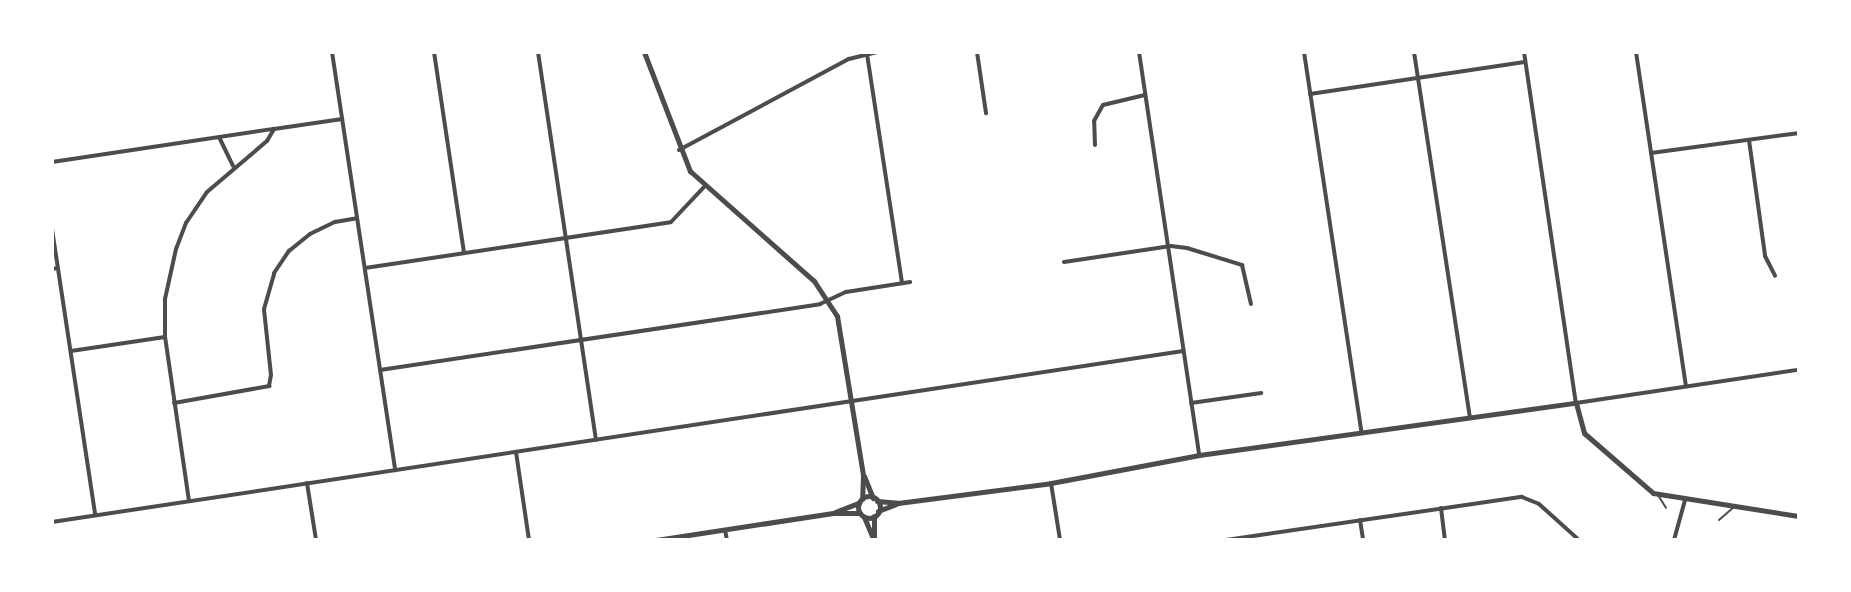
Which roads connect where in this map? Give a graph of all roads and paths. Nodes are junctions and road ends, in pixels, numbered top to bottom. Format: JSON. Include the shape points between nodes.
{"nodes":[{"id":1,"x":332,"y":52,"type":"edge"},
{"id":2,"x":434,"y":52,"type":"edge"},
{"id":3,"x":538,"y":52,"type":"edge"},
{"id":4,"x":644,"y":52,"type":"edge"},
{"id":5,"x":877,"y":52,"type":"edge"},
{"id":6,"x":977,"y":52,"type":"edge"},
{"id":7,"x":1139,"y":52,"type":"edge"},
{"id":8,"x":1304,"y":52,"type":"edge"},
{"id":9,"x":1414,"y":52,"type":"edge"},
{"id":10,"x":1524,"y":52,"type":"edge"},
{"id":11,"x":1636,"y":52,"type":"edge"},
{"id":12,"x":867,"y":54,"type":"junction"},
{"id":13,"x":1525,"y":62,"type":"junction"},
{"id":14,"x":1418,"y":78,"type":"junction"},
{"id":15,"x":1310,"y":94,"type":"junction"},
{"id":16,"x":1145,"y":95,"type":"junction"},
{"id":17,"x":986,"y":113,"type":"dead end"},
{"id":18,"x":342,"y":119,"type":"junction"},
{"id":19,"x":274,"y":129,"type":"junction"},
{"id":20,"x":1798,"y":132,"type":"edge"},
{"id":21,"x":219,"y":137,"type":"junction"},
{"id":22,"x":1749,"y":140,"type":"junction"},
{"id":23,"x":1095,"y":145,"type":"dead end"},
{"id":24,"x":679,"y":150,"type":"junction"},
{"id":25,"x":1651,"y":153,"type":"junction"},
{"id":26,"x":52,"y":162,"type":"edge"},
{"id":27,"x":233,"y":166,"type":"junction"},
{"id":28,"x":704,"y":187,"type":"junction"},
{"id":29,"x":357,"y":218,"type":"junction"},
{"id":30,"x":52,"y":229,"type":"edge"},
{"id":31,"x":566,"y":238,"type":"junction"},
{"id":32,"x":1167,"y":246,"type":"junction"},
{"id":33,"x":464,"y":253,"type":"junction"},
{"id":34,"x":1064,"y":262,"type":"dead end"},
{"id":35,"x":58,"y":268,"type":"junction"},
{"id":36,"x":364,"y":268,"type":"junction"},
{"id":37,"x":52,"y":269,"type":"edge"},
{"id":38,"x":1775,"y":276,"type":"dead end"},
{"id":39,"x":910,"y":282,"type":"dead end"},
{"id":40,"x":902,"y":283,"type":"junction"},
{"id":41,"x":829,"y":300,"type":"junction"},
{"id":42,"x":1251,"y":304,"type":"dead end"},
{"id":43,"x":165,"y":337,"type":"junction"},
{"id":44,"x":581,"y":340,"type":"junction"},
{"id":45,"x":70,"y":351,"type":"junction"},
{"id":46,"x":1183,"y":351,"type":"junction"},
{"id":47,"x":380,"y":370,"type":"junction"},
{"id":48,"x":1798,"y":370,"type":"edge"},
{"id":49,"x":1686,"y":386,"type":"junction"},
{"id":50,"x":1261,"y":393,"type":"dead end"},
{"id":51,"x":852,"y":401,"type":"junction"},
{"id":52,"x":174,"y":403,"type":"junction"},
{"id":53,"x":1191,"y":404,"type":"junction"},
{"id":54,"x":1576,"y":404,"type":"junction"},
{"id":55,"x":1470,"y":419,"type":"junction"},
{"id":56,"x":1361,"y":431,"type":"junction"},
{"id":57,"x":596,"y":440,"type":"junction"},
{"id":58,"x":516,"y":452,"type":"junction"},
{"id":59,"x":1199,"y":455,"type":"junction"},
{"id":60,"x":394,"y":470,"type":"junction"},
{"id":61,"x":863,"y":475,"type":"junction"},
{"id":62,"x":307,"y":483,"type":"junction"},
{"id":63,"x":1052,"y":483,"type":"junction"},
{"id":64,"x":1658,"y":495,"type":"junction"},
{"id":65,"x":875,"y":499,"type":"junction"},
{"id":66,"x":1685,"y":500,"type":"junction"},
{"id":67,"x":189,"y":501,"type":"junction"},
{"id":68,"x":861,"y":501,"type":"junction"},
{"id":69,"x":898,"y":503,"type":"junction"},
{"id":70,"x":1734,"y":507,"type":"junction"},
{"id":71,"x":1441,"y":508,"type":"junction"},
{"id":72,"x":1665,"y":508,"type":"dead end"},
{"id":73,"x":833,"y":513,"type":"junction"},
{"id":74,"x":877,"y":514,"type":"junction"},
{"id":75,"x":95,"y":515,"type":"junction"},
{"id":76,"x":862,"y":515,"type":"junction"},
{"id":77,"x":1798,"y":516,"type":"edge"},
{"id":78,"x":1360,"y":520,"type":"junction"},
{"id":79,"x":1719,"y":520,"type":"dead end"},
{"id":80,"x":52,"y":522,"type":"edge"},
{"id":81,"x":725,"y":529,"type":"junction"},
{"id":82,"x":873,"y":539,"type":"edge"},
{"id":83,"x":316,"y":540,"type":"edge"},
{"id":84,"x":530,"y":540,"type":"edge"},
{"id":85,"x":656,"y":540,"type":"edge"},
{"id":86,"x":727,"y":540,"type":"edge"},
{"id":87,"x":1060,"y":540,"type":"edge"},
{"id":88,"x":1226,"y":540,"type":"edge"},
{"id":89,"x":1363,"y":540,"type":"edge"},
{"id":90,"x":1445,"y":540,"type":"edge"},
{"id":91,"x":1580,"y":540,"type":"edge"},
{"id":92,"x":1674,"y":540,"type":"edge"}],
"edges":[{"from":1,"to":18,"type":"street"},
{"from":2,"to":33,"type":"street"},
{"from":3,"to":31,"type":"street"},
{"from":4,"to":24,"type":"street"},
{"from":5,"to":12,"type":"street"},
{"from":6,"to":17,"type":"street"},
{"from":7,"to":16,"type":"street"},
{"from":8,"to":15,"type":"street"},
{"from":9,"to":14,"type":"street"},
{"from":10,"to":13,"type":"street"},
{"from":11,"to":25,"type":"street"},
{"from":12,"to":24,"type":"street","via":[[849,59]]},
{"from":12,"to":40,"type":"street"},
{"from":13,"to":14,"type":"street"},
{"from":13,"to":54,"type":"street"},
{"from":14,"to":15,"type":"street"},
{"from":14,"to":55,"type":"street"},
{"from":15,"to":56,"type":"street"},
{"from":16,"to":23,"type":"street","via":[[1103,105],[1094,121]]},
{"from":16,"to":32,"type":"street"},
{"from":18,"to":19,"type":"street"},
{"from":18,"to":29,"type":"street"},
{"from":19,"to":21,"type":"street"},
{"from":19,"to":27,"type":"street","via":[[264,144]]},
{"from":20,"to":22,"type":"street"},
{"from":21,"to":26,"type":"street"},
{"from":21,"to":27,"type":"street"},
{"from":22,"to":25,"type":"street"},
{"from":22,"to":38,"type":"street","via":[[1765,256]]},
{"from":24,"to":28,"type":"street"},
{"from":25,"to":49,"type":"street"},
{"from":27,"to":43,"type":"street","via":[[199,203],[176,249],[165,299]]},
{"from":28,"to":31,"type":"street","via":[[673,221]]},
{"from":28,"to":41,"type":"street","via":[[814,281]]},
{"from":29,"to":36,"type":"street"},
{"from":29,"to":52,"type":"street","via":[[310,234],[288,251],[274,273],[264,309],[272,378],[269,386]]},
{"from":30,"to":35,"type":"street"},
{"from":31,"to":33,"type":"street"},
{"from":31,"to":44,"type":"street"},
{"from":32,"to":34,"type":"street"},
{"from":32,"to":42,"type":"street","via":[[1181,246],[1239,262],[1247,273]]},
{"from":32,"to":46,"type":"street"},
{"from":33,"to":36,"type":"street"},
{"from":35,"to":37,"type":"street"},
{"from":35,"to":45,"type":"street"},
{"from":36,"to":47,"type":"street"},
{"from":39,"to":40,"type":"street"},
{"from":40,"to":41,"type":"street","via":[[846,292]]},
{"from":41,"to":44,"type":"street"},
{"from":41,"to":51,"type":"street","via":[[842,330]]},
{"from":43,"to":45,"type":"street"},
{"from":43,"to":52,"type":"street"},
{"from":44,"to":47,"type":"street"},
{"from":44,"to":57,"type":"street"},
{"from":45,"to":75,"type":"street"},
{"from":46,"to":51,"type":"street"},
{"from":46,"to":53,"type":"street"},
{"from":47,"to":60,"type":"street"},
{"from":48,"to":49,"type":"street"},
{"from":49,"to":54,"type":"street"},
{"from":50,"to":53,"type":"street"},
{"from":51,"to":57,"type":"street"},
{"from":51,"to":61,"type":"street"},
{"from":52,"to":67,"type":"street"},
{"from":53,"to":59,"type":"street"},
{"from":54,"to":55,"type":"street"},
{"from":54,"to":64,"type":"street","via":[[1584,433]]},
{"from":55,"to":56,"type":"street"},
{"from":56,"to":59,"type":"street","via":[[1329,439]]},
{"from":57,"to":58,"type":"street"},
{"from":58,"to":60,"type":"street"},
{"from":58,"to":84,"type":"street"},
{"from":59,"to":63,"type":"street"},
{"from":60,"to":62,"type":"street"},
{"from":61,"to":65,"type":"street"},
{"from":61,"to":68,"type":"street"},
{"from":62,"to":67,"type":"street"},
{"from":62,"to":83,"type":"street"},
{"from":63,"to":69,"type":"street"},
{"from":63,"to":87,"type":"street"},
{"from":64,"to":66,"type":"street"},
{"from":64,"to":72,"type":"lane"},
{"from":65,"to":68,"type":"street"},
{"from":65,"to":69,"type":"street"},
{"from":65,"to":74,"type":"street"},
{"from":66,"to":70,"type":"street"},
{"from":66,"to":92,"type":"street"},
{"from":67,"to":75,"type":"street"},
{"from":68,"to":73,"type":"street"},
{"from":68,"to":76,"type":"street"},
{"from":69,"to":74,"type":"street"},
{"from":70,"to":77,"type":"street"},
{"from":70,"to":79,"type":"lane"},
{"from":71,"to":78,"type":"street"},
{"from":71,"to":90,"type":"street"},
{"from":71,"to":91,"type":"street","via":[[1527,498]]},
{"from":73,"to":76,"type":"street"},
{"from":73,"to":81,"type":"street"},
{"from":74,"to":76,"type":"street"},
{"from":74,"to":82,"type":"street"},
{"from":75,"to":80,"type":"street"},
{"from":76,"to":82,"type":"street"},
{"from":78,"to":88,"type":"street"},
{"from":78,"to":89,"type":"street"},
{"from":81,"to":85,"type":"street"},
{"from":81,"to":86,"type":"street"}]}
